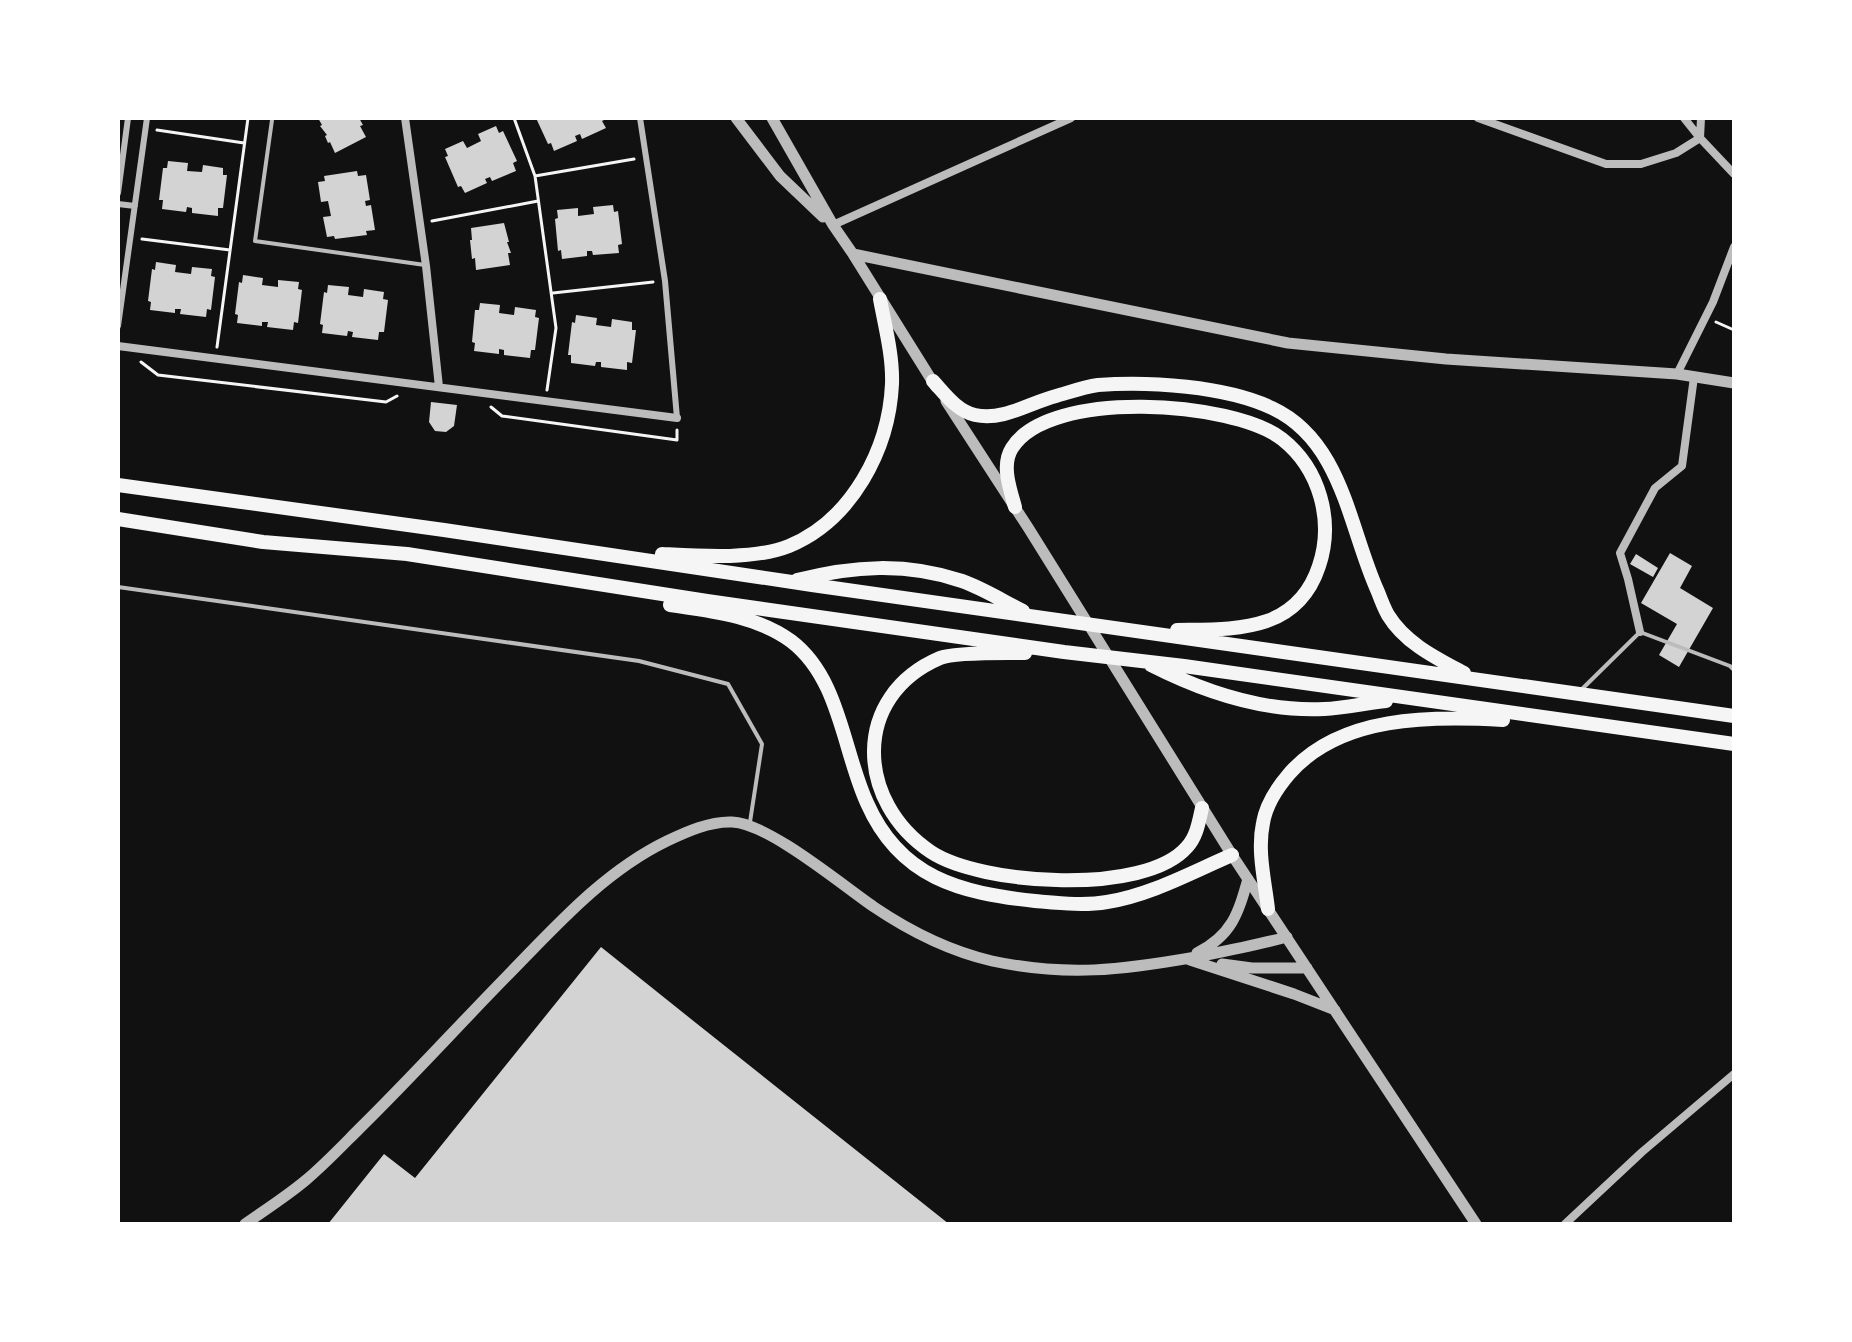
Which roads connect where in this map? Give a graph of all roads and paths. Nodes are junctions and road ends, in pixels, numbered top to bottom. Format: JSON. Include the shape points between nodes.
{"nodes":[{"id":1,"x":128,"y":118,"type":"edge"},
{"id":2,"x":147,"y":118,"type":"edge"},
{"id":3,"x":248,"y":118,"type":"edge"},
{"id":4,"x":514,"y":118,"type":"edge"},
{"id":5,"x":640,"y":118,"type":"edge"},
{"id":6,"x":736,"y":118,"type":"edge"},
{"id":7,"x":772,"y":118,"type":"edge"},
{"id":8,"x":1071,"y":118,"type":"edge"},
{"id":9,"x":1478,"y":118,"type":"edge"},
{"id":10,"x":1684,"y":118,"type":"edge"},
{"id":11,"x":1701,"y":118,"type":"edge"},
{"id":12,"x":407,"y":119,"type":"edge"},
{"id":13,"x":272,"y":120,"type":"dead end"},
{"id":14,"x":145,"y":128,"type":"junction"},
{"id":15,"x":1700,"y":138,"type":"junction"},
{"id":16,"x":245,"y":143,"type":"junction"},
{"id":17,"x":646,"y":157,"type":"junction"},
{"id":18,"x":1734,"y":174,"type":"edge"},
{"id":19,"x":535,"y":176,"type":"junction"},
{"id":20,"x":118,"y":193,"type":"edge"},
{"id":21,"x":539,"y":200,"type":"junction"},
{"id":22,"x":118,"y":204,"type":"edge"},
{"id":23,"x":135,"y":206,"type":"junction"},
{"id":24,"x":420,"y":223,"type":"junction"},
{"id":25,"x":833,"y":225,"type":"junction"},
{"id":26,"x":130,"y":237,"type":"junction"},
{"id":27,"x":1734,"y":247,"type":"edge"},
{"id":28,"x":230,"y":251,"type":"junction"},
{"id":29,"x":853,"y":254,"type":"junction"},
{"id":30,"x":426,"y":266,"type":"junction"},
{"id":31,"x":665,"y":281,"type":"junction"},
{"id":32,"x":551,"y":293,"type":"junction"},
{"id":33,"x":880,"y":299,"type":"junction"},
{"id":34,"x":1705,"y":318,"type":"junction"},
{"id":35,"x":118,"y":326,"type":"edge"},
{"id":36,"x":1734,"y":330,"type":"edge"},
{"id":37,"x":118,"y":346,"type":"edge"},
{"id":38,"x":137,"y":359,"type":"dead end"},
{"id":39,"x":216,"y":359,"type":"junction"},
{"id":40,"x":1677,"y":374,"type":"junction"},
{"id":41,"x":1694,"y":377,"type":"junction"},
{"id":42,"x":933,"y":381,"type":"junction"},
{"id":43,"x":1734,"y":383,"type":"edge"},
{"id":44,"x":439,"y":387,"type":"junction"},
{"id":45,"x":406,"y":390,"type":"dead end"},
{"id":46,"x":545,"y":401,"type":"junction"},
{"id":47,"x":491,"y":407,"type":"dead end"},
{"id":48,"x":677,"y":418,"type":"junction"},
{"id":49,"x":118,"y":485,"type":"edge"},
{"id":50,"x":1015,"y":507,"type":"junction"},
{"id":51,"x":118,"y":519,"type":"edge"},
{"id":52,"x":307,"y":546,"type":"junction"},
{"id":53,"x":599,"y":552,"type":"junction"},
{"id":54,"x":789,"y":582,"type":"junction"},
{"id":55,"x":118,"y":587,"type":"edge"},
{"id":56,"x":1034,"y":617,"type":"junction"},
{"id":57,"x":1139,"y":631,"type":"junction"},
{"id":58,"x":1640,"y":632,"type":"junction"},
{"id":59,"x":1064,"y":652,"type":"junction"},
{"id":60,"x":1144,"y":661,"type":"junction"},
{"id":61,"x":1734,"y":670,"type":"edge"},
{"id":62,"x":1471,"y":677,"type":"junction"},
{"id":63,"x":1578,"y":693,"type":"junction"},
{"id":64,"x":1410,"y":699,"type":"junction"},
{"id":65,"x":1734,"y":716,"type":"edge"},
{"id":66,"x":1619,"y":728,"type":"junction"},
{"id":67,"x":1734,"y":744,"type":"edge"},
{"id":68,"x":1202,"y":808,"type":"junction"},
{"id":69,"x":750,"y":825,"type":"junction"},
{"id":70,"x":1232,"y":855,"type":"junction"},
{"id":71,"x":1248,"y":879,"type":"junction"},
{"id":72,"x":1268,"y":909,"type":"junction"},
{"id":73,"x":1287,"y":937,"type":"junction"},
{"id":74,"x":1186,"y":959,"type":"junction"},
{"id":75,"x":1307,"y":968,"type":"junction"},
{"id":76,"x":1335,"y":1010,"type":"junction"},
{"id":77,"x":1734,"y":1074,"type":"edge"},
{"id":78,"x":245,"y":1224,"type":"edge"},
{"id":79,"x":1476,"y":1224,"type":"edge"},
{"id":80,"x":1565,"y":1224,"type":"edge"}],
"edges":[{"from":1,"to":20,"type":"street"},
{"from":2,"to":14,"type":"street"},
{"from":3,"to":16,"type":"path"},
{"from":4,"to":19,"type":"path"},
{"from":5,"to":17,"type":"street"},
{"from":6,"to":25,"type":"street","via":[[780,176]]},
{"from":7,"to":25,"type":"street"},
{"from":8,"to":25,"type":"street"},
{"from":9,"to":15,"type":"street","via":[[1606,164],[1641,164],[1676,153]]},
{"from":10,"to":15,"type":"street"},
{"from":11,"to":15,"type":"street"},
{"from":12,"to":24,"type":"street"},
{"from":13,"to":30,"type":"lane","via":[[255,241]]},
{"from":14,"to":16,"type":"path"},
{"from":14,"to":23,"type":"street"},
{"from":15,"to":18,"type":"street"},
{"from":16,"to":28,"type":"path"},
{"from":17,"to":19,"type":"path"},
{"from":17,"to":31,"type":"street"},
{"from":19,"to":21,"type":"path"},
{"from":21,"to":24,"type":"path"},
{"from":21,"to":32,"type":"path"},
{"from":22,"to":23,"type":"street"},
{"from":23,"to":26,"type":"street"},
{"from":24,"to":30,"type":"street"},
{"from":25,"to":29,"type":"street"},
{"from":26,"to":28,"type":"path"},
{"from":26,"to":35,"type":"street"},
{"from":27,"to":34,"type":"street"},
{"from":28,"to":39,"type":"path"},
{"from":29,"to":33,"type":"street"},
{"from":29,"to":40,"type":"street","via":[[1288,343]]},
{"from":30,"to":44,"type":"street"},
{"from":31,"to":32,"type":"path"},
{"from":31,"to":48,"type":"street"},
{"from":32,"to":46,"type":"path","via":[[556,328]]},
{"from":33,"to":42,"type":"street"},
{"from":33,"to":53,"type":"highway","via":[[892,382],[886,427],[875,459],[851,498],[821,527],[788,546],[753,554]]},
{"from":34,"to":36,"type":"path"},
{"from":34,"to":40,"type":"street"},
{"from":37,"to":39,"type":"street"},
{"from":38,"to":45,"type":"path","via":[[158,375],[386,402]]},
{"from":39,"to":44,"type":"street"},
{"from":40,"to":41,"type":"street"},
{"from":41,"to":43,"type":"street"},
{"from":41,"to":58,"type":"street","via":[[1682,466],[1655,488],[1620,553]]},
{"from":42,"to":50,"type":"street"},
{"from":42,"to":62,"type":"highway","via":[[963,411],[976,415],[1006,414],[1094,386],[1140,383],[1238,396],[1273,408],[1303,430],[1325,456],[1387,614],[1426,652]]},
{"from":44,"to":46,"type":"street"},
{"from":46,"to":48,"type":"street"},
{"from":47,"to":48,"type":"path","via":[[502,416],[677,440]]},
{"from":49,"to":53,"type":"highway"},
{"from":50,"to":57,"type":"highway","via":[[1008,482],[1010,449],[1035,427],[1063,416],[1105,407],[1220,414],[1281,438],[1312,475],[1322,501],[1324,552],[1301,600],[1283,615],[1249,627]]},
{"from":50,"to":68,"type":"street"},
{"from":51,"to":52,"type":"highway"},
{"from":52,"to":59,"type":"highway","via":[[407,554]]},
{"from":52,"to":70,"type":"highway","via":[[766,625],[812,662],[833,701],[867,803],[888,841],[914,865],[955,886],[998,897],[1106,902],[1147,892]]},
{"from":53,"to":54,"type":"highway"},
{"from":54,"to":56,"type":"highway"},
{"from":54,"to":56,"type":"highway","via":[[832,571],[898,567],[963,581]]},
{"from":55,"to":69,"type":"lane","via":[[639,661],[728,684],[762,744]]},
{"from":56,"to":57,"type":"highway"},
{"from":57,"to":62,"type":"highway"},
{"from":58,"to":61,"type":"lane"},
{"from":58,"to":63,"type":"lane"},
{"from":59,"to":60,"type":"highway"},
{"from":59,"to":68,"type":"highway","via":[[944,656],[900,684],[875,729],[873,760],[879,788],[906,832],[933,854],[962,865],[1073,882],[1161,865],[1189,846]]},
{"from":60,"to":64,"type":"highway"},
{"from":60,"to":64,"type":"highway","via":[[1190,683],[1258,704],[1325,709]]},
{"from":62,"to":63,"type":"highway"},
{"from":63,"to":65,"type":"highway"},
{"from":64,"to":66,"type":"highway"},
{"from":66,"to":67,"type":"highway"},
{"from":66,"to":72,"type":"highway","via":[[1441,718],[1341,736],[1297,765],[1269,805],[1261,848]]},
{"from":68,"to":70,"type":"street"},
{"from":69,"to":74,"type":"street","via":[[947,948],[1039,969],[1073,971]]},
{"from":69,"to":78,"type":"street","via":[[730,821],[700,827],[666,841],[604,883],[569,912],[325,1163]]},
{"from":70,"to":71,"type":"street"},
{"from":71,"to":72,"type":"street"},
{"from":71,"to":74,"type":"street","via":[[1232,924]]},
{"from":72,"to":73,"type":"street"},
{"from":73,"to":74,"type":"street"},
{"from":73,"to":75,"type":"street"},
{"from":74,"to":75,"type":"street","via":[[1252,968]]},
{"from":74,"to":76,"type":"street"},
{"from":75,"to":76,"type":"street"},
{"from":76,"to":79,"type":"street"},
{"from":77,"to":80,"type":"street"}]}
